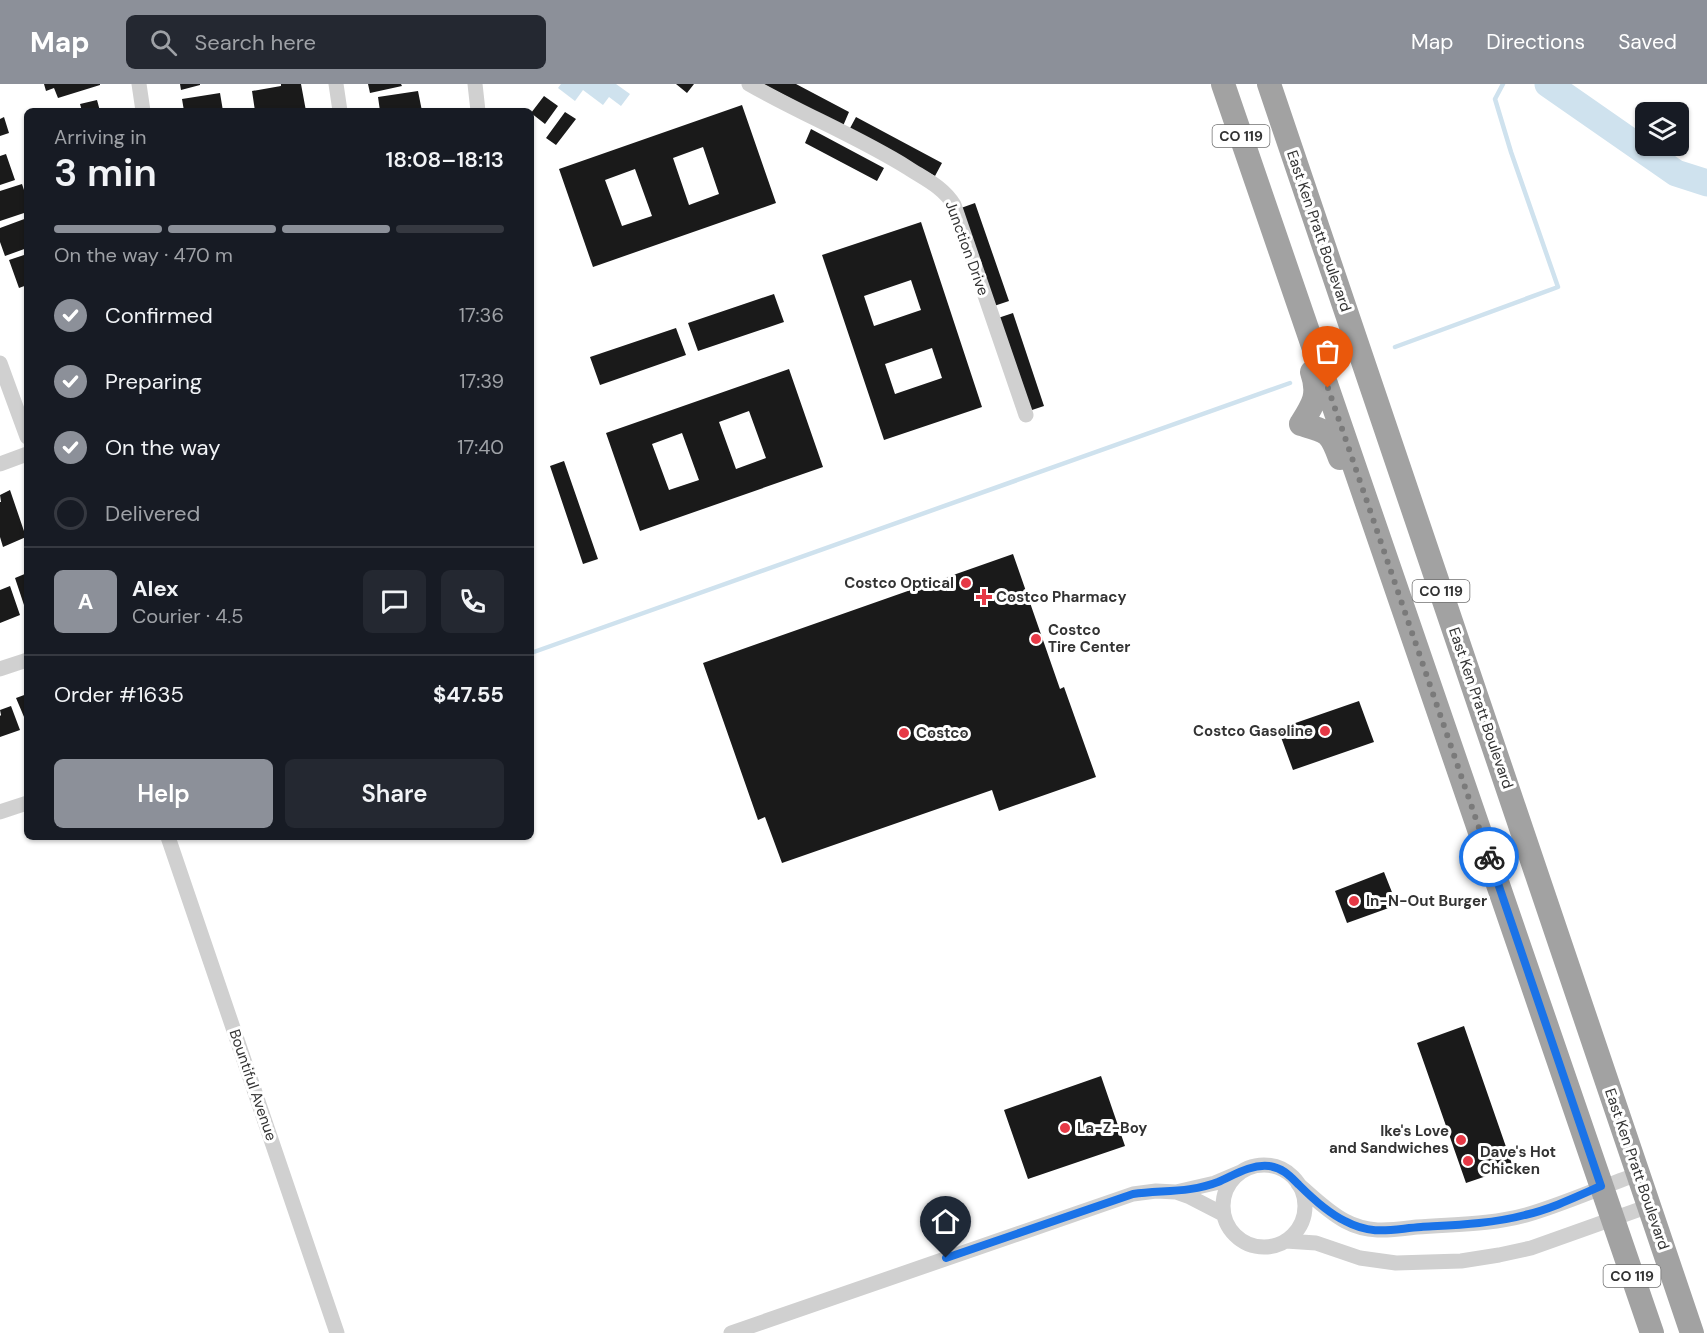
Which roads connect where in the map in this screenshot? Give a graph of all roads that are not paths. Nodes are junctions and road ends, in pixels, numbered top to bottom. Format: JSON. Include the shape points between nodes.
{"nodes":[{"id":1,"x":139,"y":84,"type":"edge"},
{"id":2,"x":336,"y":84,"type":"edge"},
{"id":3,"x":475,"y":84,"type":"edge"},
{"id":4,"x":749,"y":84,"type":"edge"},
{"id":5,"x":1223,"y":84,"type":"edge"},
{"id":6,"x":1269,"y":84,"type":"edge"},
{"id":7,"x":143,"y":108,"type":"edge"},
{"id":8,"x":340,"y":108,"type":"edge"},
{"id":9,"x":478,"y":108,"type":"edge"},
{"id":10,"x":1259,"y":189,"type":"junction"},
{"id":11,"x":0,"y":363,"type":"edge"},
{"id":12,"x":1026,"y":415,"type":"dead end"},
{"id":13,"x":24,"y":429,"type":"edge"},
{"id":14,"x":24,"y":455,"type":"edge"},
{"id":15,"x":0,"y":464,"type":"edge"},
{"id":16,"x":1375,"y":525,"type":"junction"},
{"id":17,"x":24,"y":661,"type":"edge"},
{"id":18,"x":0,"y":669,"type":"edge"},
{"id":19,"x":24,"y":804,"type":"edge"},
{"id":20,"x":0,"y":812,"type":"edge"},
{"id":21,"x":169,"y":840,"type":"edge"},
{"id":22,"x":1241,"y":1172,"type":"junction"},
{"id":23,"x":1638,"y":1174,"type":"junction"},
{"id":24,"x":1298,"y":1184,"type":"junction"},
{"id":25,"x":1601,"y":1186,"type":"junction"},
{"id":26,"x":1176,"y":1192,"type":"junction"},
{"id":27,"x":1649,"y":1206,"type":"junction"},
{"id":28,"x":1223,"y":1214,"type":"junction"},
{"id":29,"x":1612,"y":1219,"type":"junction"},
{"id":30,"x":1286,"y":1241,"type":"junction"},
{"id":31,"x":337,"y":1333,"type":"edge"},
{"id":32,"x":731,"y":1333,"type":"edge"},
{"id":33,"x":1652,"y":1333,"type":"edge"},
{"id":34,"x":1692,"y":1333,"type":"edge"}],
"edges":[{"from":1,"to":7,"type":"street"},
{"from":2,"to":8,"type":"street"},
{"from":3,"to":9,"type":"street"},
{"from":4,"to":12,"type":"street","name":"Junction Drive","via":[[878,149],[948,195]]},
{"from":5,"to":10,"type":"highway","number":"CO 119"},
{"from":6,"to":23,"type":"highway","name":"East Ken Pratt Boulevard","number":"CO 119"},
{"from":10,"to":16,"type":"highway","number":"CO 119"},
{"from":10,"to":16,"type":"highway","via":[[1255,201],[1315,380],[1315,402],[1301,424],[1323,430],[1334,441],[1358,509]]},
{"from":11,"to":13,"type":"street"},
{"from":14,"to":15,"type":"street"},
{"from":16,"to":25,"type":"highway","number":"CO 119"},
{"from":17,"to":18,"type":"street"},
{"from":19,"to":20,"type":"street"},
{"from":21,"to":31,"type":"street","name":"Bountiful Avenue"},
{"from":22,"to":24,"type":"street","via":[[1261,1165],[1272,1166]]},
{"from":22,"to":26,"type":"street"},
{"from":22,"to":28,"type":"street","via":[[1226,1190]]},
{"from":23,"to":25,"type":"street"},
{"from":23,"to":27,"type":"highway","name":"East Ken Pratt Boulevard","number":"CO 119"},
{"from":24,"to":25,"type":"street","via":[[1346,1222],[1391,1231],[1525,1215]]},
{"from":24,"to":30,"type":"street","via":[[1305,1209],[1302,1222]]},
{"from":25,"to":29,"type":"highway","number":"CO 119"},
{"from":26,"to":28,"type":"street"},
{"from":26,"to":32,"type":"street","via":[[1133,1194]]},
{"from":27,"to":29,"type":"street"},
{"from":27,"to":34,"type":"highway","name":"East Ken Pratt Boulevard","number":"CO 119"},
{"from":28,"to":30,"type":"street","via":[[1236,1237],[1247,1244],[1274,1246]]},
{"from":29,"to":30,"type":"street","via":[[1531,1248],[1461,1260],[1396,1263],[1360,1258],[1316,1243]]},
{"from":29,"to":33,"type":"highway","number":"CO 119"}]}
